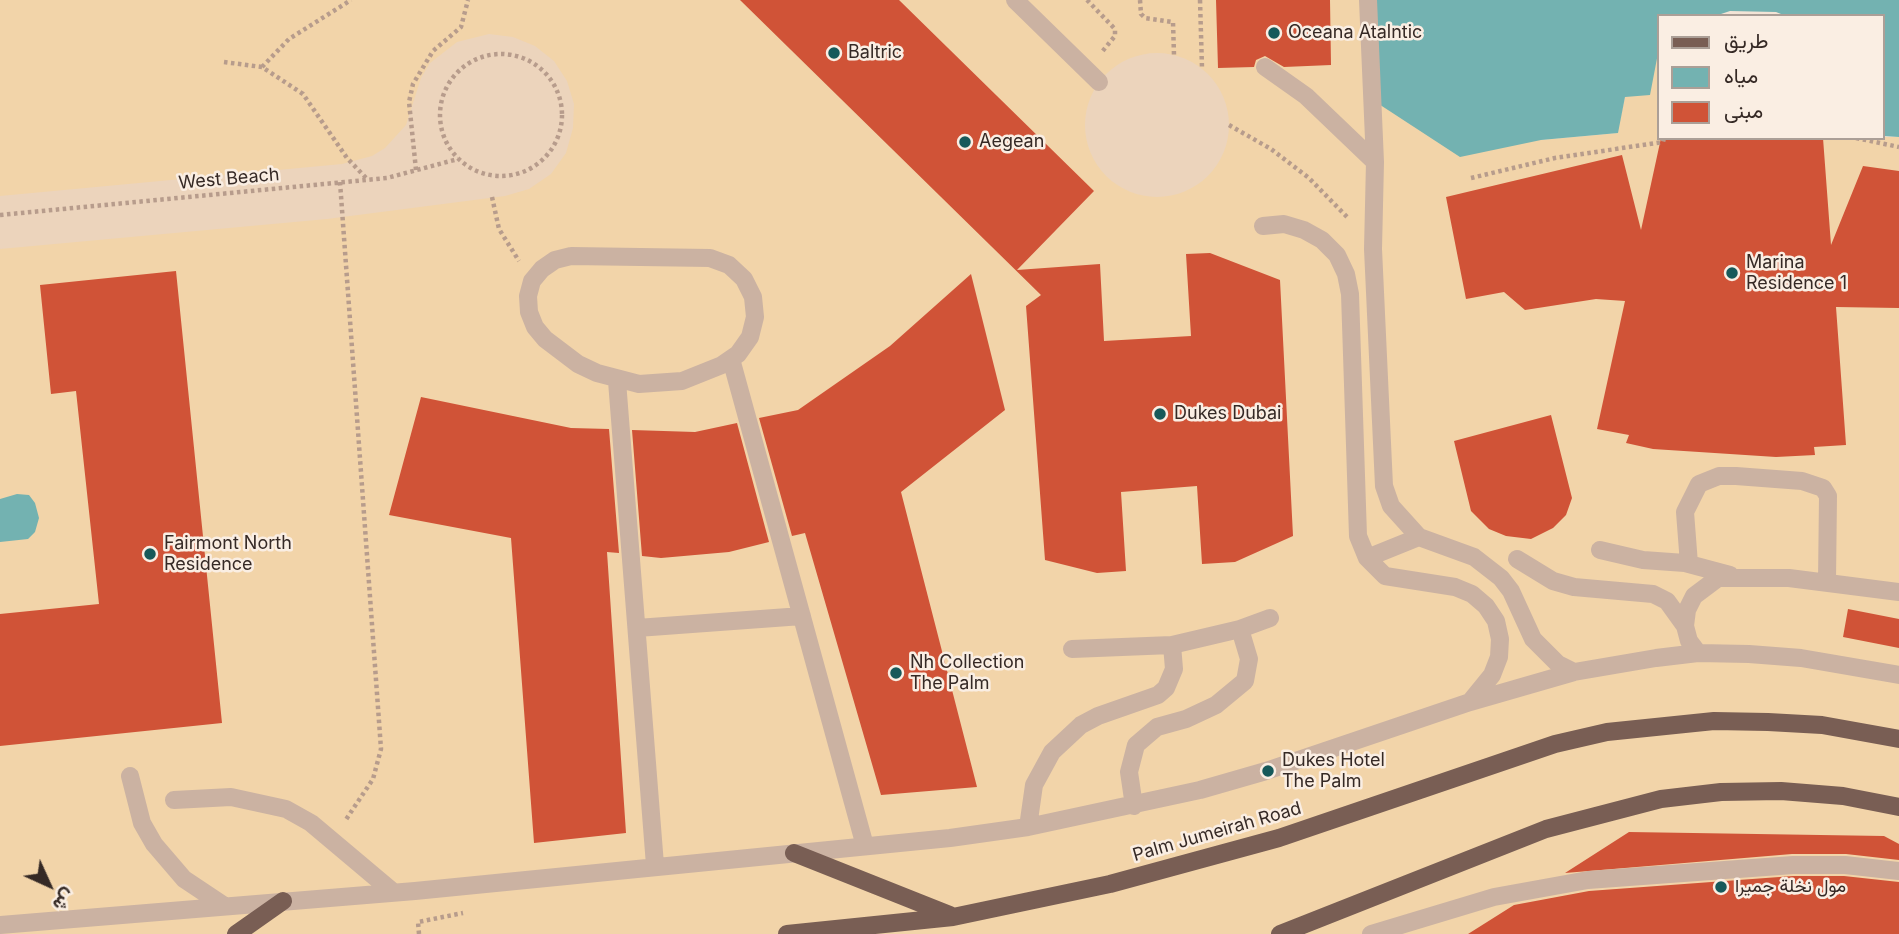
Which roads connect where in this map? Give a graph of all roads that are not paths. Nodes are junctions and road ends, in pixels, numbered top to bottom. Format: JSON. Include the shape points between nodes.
{"nodes":[{"id":1,"x":1016,"y":0,"type":"edge"},
{"id":2,"x":1368,"y":0,"type":"edge"},
{"id":3,"x":1265,"y":67,"type":"dead end"},
{"id":4,"x":1092,"y":76,"type":"road end"},
{"id":5,"x":1375,"y":162,"type":"junction"},
{"id":6,"x":1263,"y":226,"type":"dead end"},
{"id":7,"x":731,"y":359,"type":"junction"},
{"id":8,"x":617,"y":381,"type":"junction"},
{"id":9,"x":1419,"y":537,"type":"junction"},
{"id":10,"x":1600,"y":550,"type":"dead end"},
{"id":11,"x":1367,"y":558,"type":"junction"},
{"id":12,"x":1517,"y":559,"type":"dead end"},
{"id":13,"x":1689,"y":564,"type":"junction"},
{"id":14,"x":1733,"y":576,"type":"junction"},
{"id":15,"x":1827,"y":581,"type":"junction"},
{"id":16,"x":1899,"y":592,"type":"edge"},
{"id":17,"x":802,"y":616,"type":"junction"},
{"id":18,"x":1270,"y":618,"type":"dead end"},
{"id":19,"x":1685,"y":626,"type":"junction"},
{"id":20,"x":637,"y":628,"type":"junction"},
{"id":21,"x":1240,"y":629,"type":"junction"},
{"id":22,"x":1171,"y":645,"type":"junction"},
{"id":23,"x":1072,"y":649,"type":"dead end"},
{"id":24,"x":1698,"y":653,"type":"junction"},
{"id":25,"x":1574,"y":672,"type":"junction"},
{"id":26,"x":1899,"y":674,"type":"edge"},
{"id":27,"x":1470,"y":702,"type":"junction"},
{"id":28,"x":1899,"y":739,"type":"edge"},
{"id":29,"x":130,"y":776,"type":"dead end"},
{"id":30,"x":174,"y":800,"type":"dead end"},
{"id":31,"x":1134,"y":806,"type":"junction"},
{"id":32,"x":1899,"y":807,"type":"edge"},
{"id":33,"x":1028,"y":827,"type":"junction"},
{"id":34,"x":865,"y":846,"type":"junction"},
{"id":35,"x":794,"y":853,"type":"junction"},
{"id":36,"x":656,"y":865,"type":"junction"},
{"id":37,"x":1899,"y":871,"type":"edge"},
{"id":38,"x":393,"y":892,"type":"junction"},
{"id":39,"x":282,"y":901,"type":"junction"},
{"id":40,"x":223,"y":905,"type":"junction"},
{"id":41,"x":953,"y":916,"type":"junction"},
{"id":42,"x":0,"y":925,"type":"edge"},
{"id":43,"x":236,"y":934,"type":"edge"},
{"id":44,"x":787,"y":934,"type":"edge"},
{"id":45,"x":1280,"y":934,"type":"edge"},
{"id":46,"x":1371,"y":934,"type":"edge"}],
"edges":[{"from":1,"to":4,"type":"street"},
{"from":2,"to":5,"type":"street"},
{"from":3,"to":5,"type":"street","via":[[1306,96]]},
{"from":5,"to":9,"type":"street","via":[[1373,249],[1384,486],[1391,506]]},
{"from":6,"to":11,"type":"street","via":[[1284,225],[1322,240],[1346,274],[1356,525]]},
{"from":7,"to":8,"type":"street","via":[[682,381]]},
{"from":7,"to":8,"type":"street","via":[[750,337],[755,317],[753,297],[744,279],[729,265],[710,258],[570,256],[555,260],[542,269],[528,296],[535,327],[578,364]]},
{"from":7,"to":17,"type":"street"},
{"from":8,"to":20,"type":"street"},
{"from":9,"to":11,"type":"street"},
{"from":9,"to":25,"type":"street","via":[[1458,550],[1488,567],[1511,591],[1533,639],[1551,658]]},
{"from":10,"to":13,"type":"street"},
{"from":11,"to":27,"type":"street","via":[[1385,576],[1455,587],[1486,606],[1496,621],[1499,657],[1492,675]]},
{"from":12,"to":19,"type":"street","via":[[1553,581],[1574,587],[1653,594],[1668,601]]},
{"from":13,"to":14,"type":"street"},
{"from":13,"to":15,"type":"street","via":[[1685,512],[1699,484],[1719,476],[1802,481],[1823,488],[1828,496]]},
{"from":14,"to":15,"type":"street"},
{"from":14,"to":19,"type":"street","via":[[1718,578],[1694,596]]},
{"from":15,"to":16,"type":"street"},
{"from":17,"to":20,"type":"street"},
{"from":17,"to":34,"type":"street"},
{"from":18,"to":21,"type":"street"},
{"from":19,"to":24,"type":"street"},
{"from":20,"to":36,"type":"street"},
{"from":21,"to":22,"type":"street"},
{"from":21,"to":31,"type":"street","via":[[1249,659],[1245,681],[1216,705],[1157,727],[1136,745],[1129,772]]},
{"from":22,"to":23,"type":"street"},
{"from":22,"to":33,"type":"street","via":[[1174,668],[1166,688],[1081,725],[1052,752],[1034,785]]},
{"from":24,"to":25,"type":"street"},
{"from":24,"to":26,"type":"street","via":[[1801,657]]},
{"from":25,"to":27,"type":"street"},
{"from":27,"to":31,"type":"street","via":[[1266,771]]},
{"from":28,"to":41,"type":"main road","name":"Palm Jumeirah Road","via":[[1768,722],[1674,724],[1607,732],[1555,744],[1362,811],[1194,862]]},
{"from":29,"to":40,"type":"street","via":[[142,823],[154,844],[184,879]]},
{"from":30,"to":38,"type":"street","via":[[231,797],[286,809],[311,822]]},
{"from":31,"to":33,"type":"street"},
{"from":32,"to":45,"type":"main road","via":[[1781,791],[1661,799],[1546,829]]},
{"from":33,"to":34,"type":"street"},
{"from":34,"to":35,"type":"street"},
{"from":35,"to":36,"type":"street"},
{"from":35,"to":41,"type":"main road"},
{"from":36,"to":38,"type":"street"},
{"from":37,"to":46,"type":"street","via":[[1793,865],[1588,880],[1494,897]]},
{"from":38,"to":39,"type":"street"},
{"from":39,"to":40,"type":"street"},
{"from":39,"to":43,"type":"main road"},
{"from":40,"to":42,"type":"street"},
{"from":41,"to":44,"type":"main road","name":"Palm Jumeirah Road"}]}
